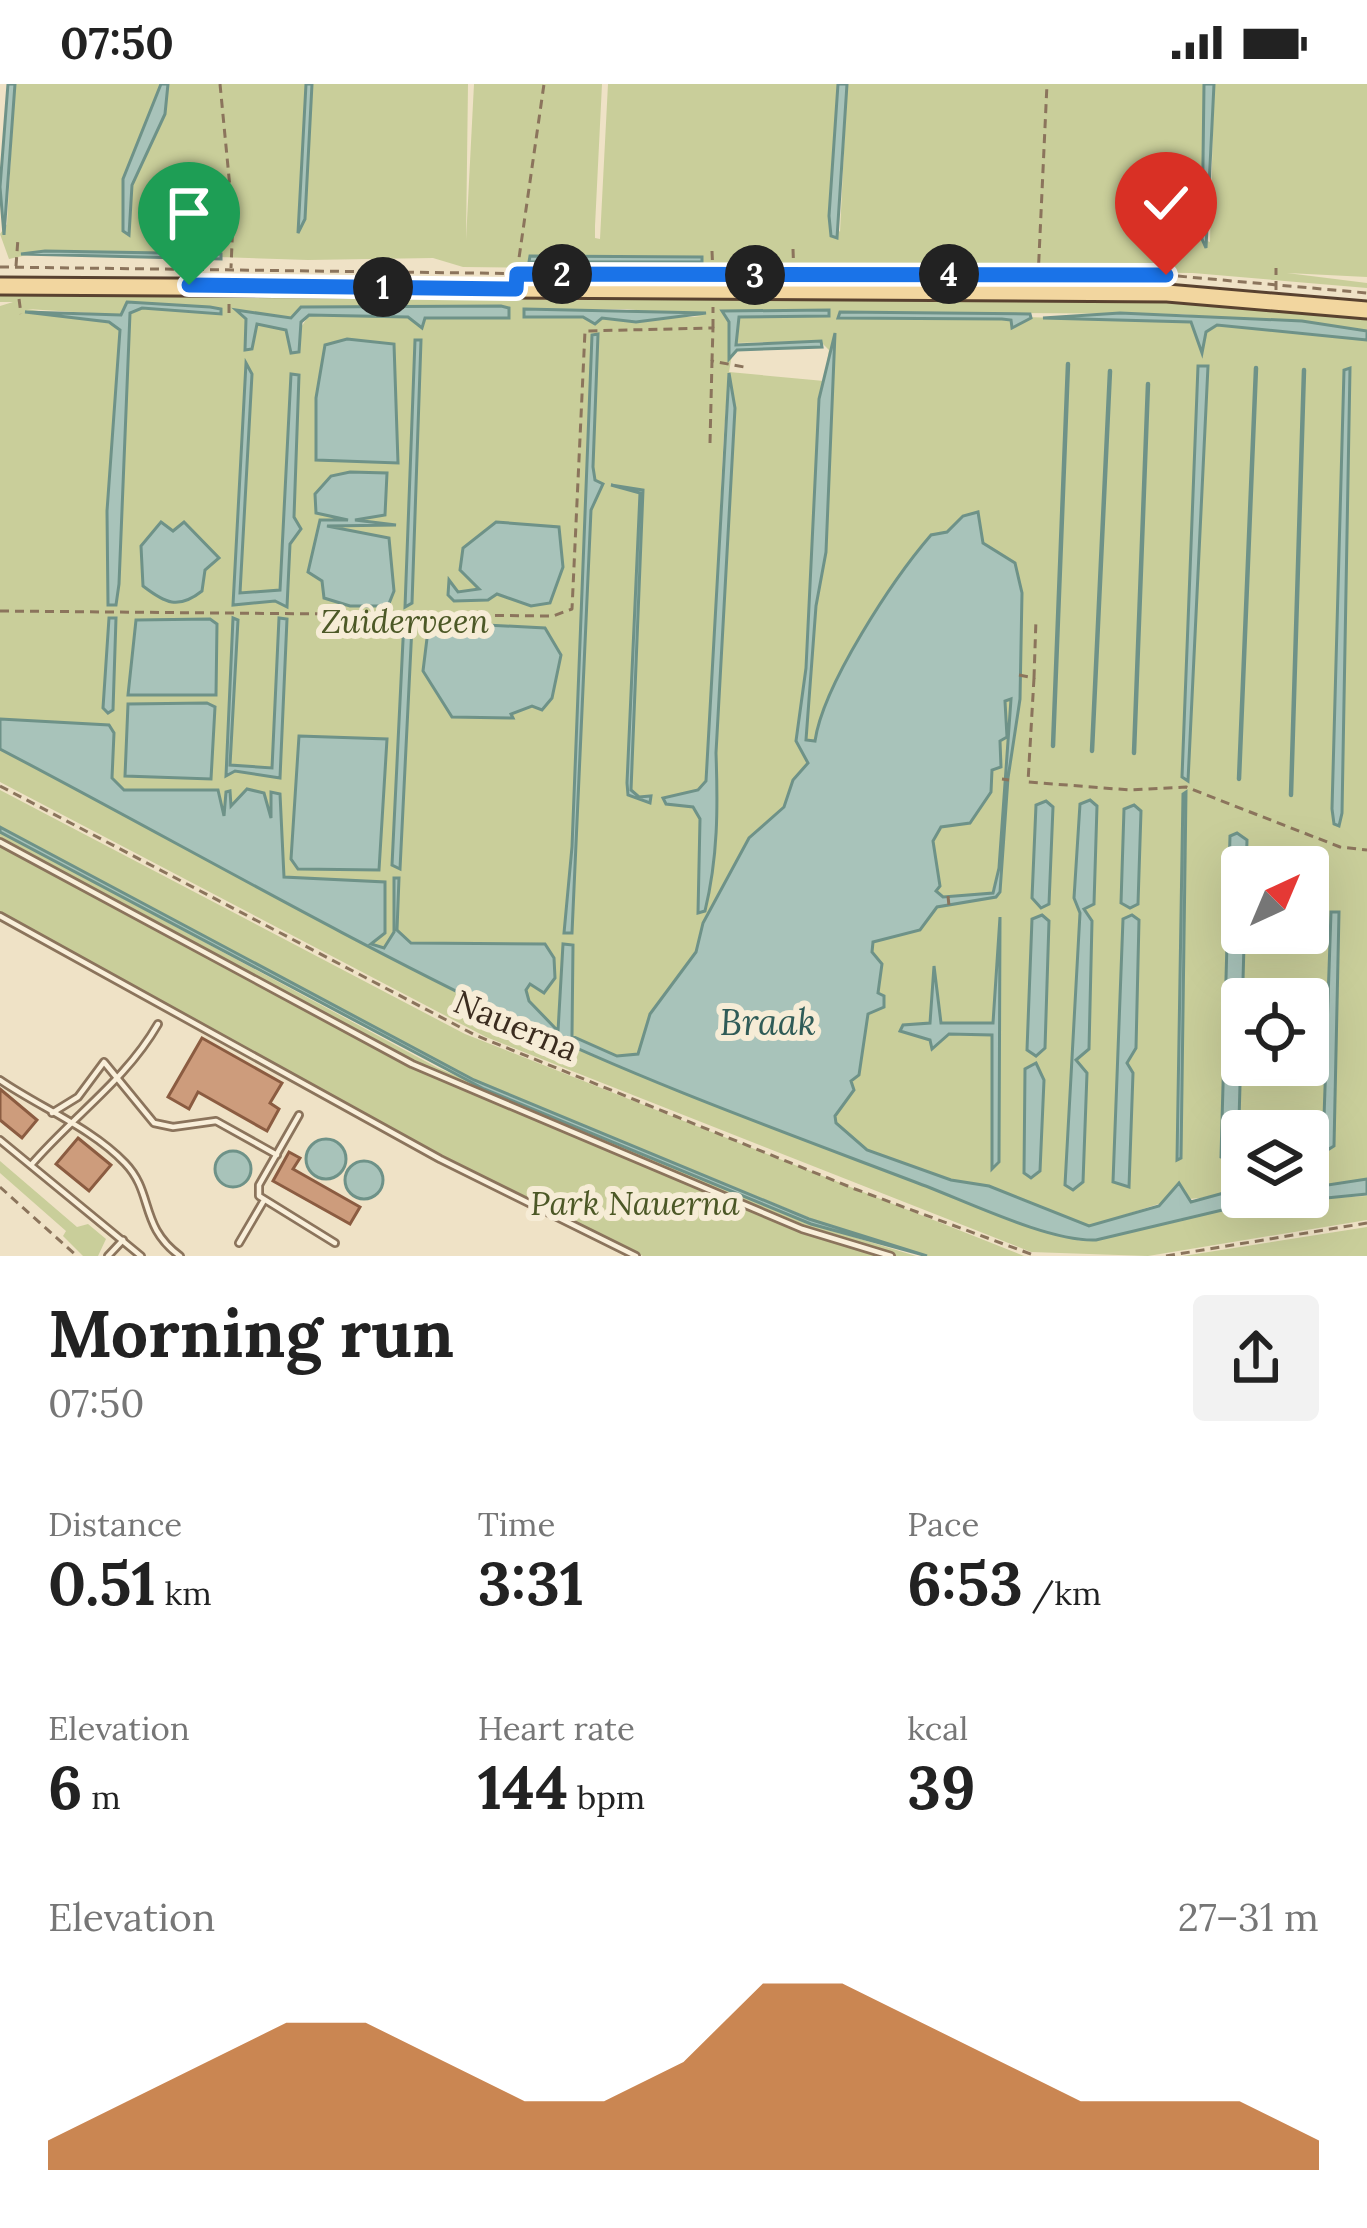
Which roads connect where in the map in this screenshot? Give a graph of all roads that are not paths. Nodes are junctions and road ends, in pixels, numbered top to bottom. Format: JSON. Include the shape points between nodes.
{"nodes":[{"id":1,"x":0,"y":286,"type":"edge"},
{"id":2,"x":1367,"y":310,"type":"edge"},
{"id":3,"x":0,"y":842,"type":"edge"},
{"id":4,"x":0,"y":916,"type":"edge"},
{"id":5,"x":158,"y":1024,"type":"dead end"},
{"id":6,"x":121,"y":1079,"type":"junction"},
{"id":7,"x":0,"y":1080,"type":"edge"},
{"id":8,"x":52,"y":1113,"type":"junction"},
{"id":9,"x":299,"y":1115,"type":"dead end"},
{"id":10,"x":68,"y":1122,"type":"junction"},
{"id":11,"x":0,"y":1140,"type":"edge"},
{"id":12,"x":277,"y":1155,"type":"junction"},
{"id":13,"x":31,"y":1166,"type":"junction"},
{"id":14,"x":263,"y":1202,"type":"junction"},
{"id":15,"x":123,"y":1240,"type":"junction"},
{"id":16,"x":335,"y":1243,"type":"dead end"},
{"id":17,"x":238,"y":1244,"type":"dead end"},
{"id":18,"x":116,"y":1253,"type":"edge"},
{"id":19,"x":108,"y":1256,"type":"edge"},
{"id":20,"x":142,"y":1256,"type":"edge"},
{"id":21,"x":180,"y":1256,"type":"edge"},
{"id":22,"x":636,"y":1256,"type":"edge"},
{"id":23,"x":891,"y":1256,"type":"edge"}],
"edges":[{"from":1,"to":2,"type":"main road","via":[[517,281],[950,292],[1039,285]]},
{"from":3,"to":23,"type":"lane","via":[[412,1064],[802,1229]]},
{"from":4,"to":22,"type":"lane","via":[[423,1150]]},
{"from":5,"to":6,"type":"lane"},
{"from":6,"to":8,"type":"lane","via":[[104,1062],[78,1097]]},
{"from":6,"to":10,"type":"lane"},
{"from":6,"to":12,"type":"lane","via":[[154,1123],[216,1121]]},
{"from":7,"to":8,"type":"lane"},
{"from":8,"to":10,"type":"lane"},
{"from":9,"to":12,"type":"lane"},
{"from":10,"to":13,"type":"lane"},
{"from":10,"to":21,"type":"lane","via":[[127,1165],[154,1231]]},
{"from":11,"to":13,"type":"lane"},
{"from":12,"to":14,"type":"lane","via":[[259,1185]]},
{"from":13,"to":15,"type":"lane"},
{"from":14,"to":16,"type":"lane"},
{"from":14,"to":17,"type":"lane"},
{"from":15,"to":18,"type":"lane"},
{"from":15,"to":20,"type":"lane"},
{"from":18,"to":19,"type":"lane"}]}
